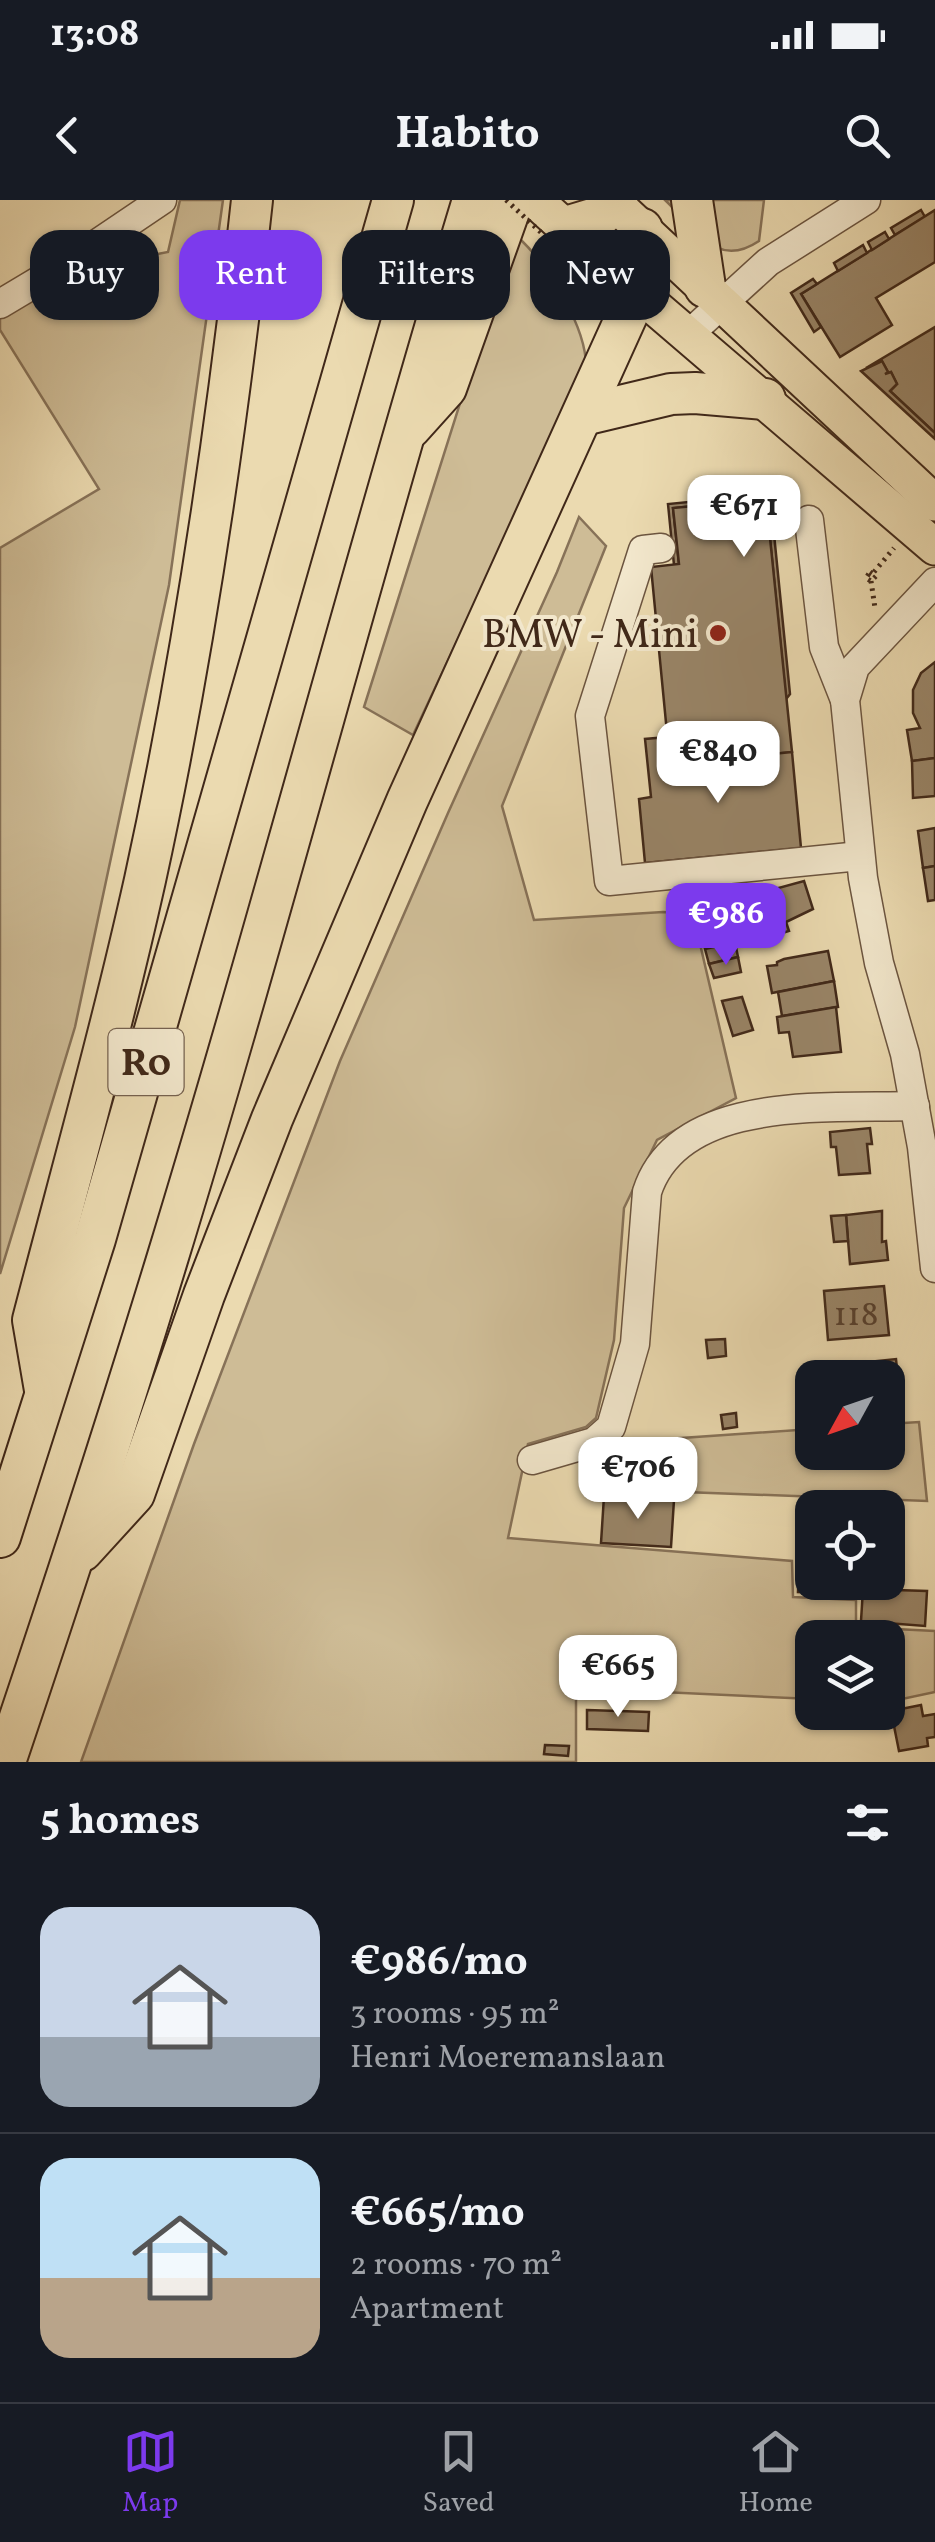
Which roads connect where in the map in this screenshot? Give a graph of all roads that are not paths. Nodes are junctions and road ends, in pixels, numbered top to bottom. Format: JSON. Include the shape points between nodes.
{"nodes":[{"id":1,"x":162,"y":200,"type":"edge"},
{"id":2,"x":252,"y":200,"type":"edge"},
{"id":3,"x":393,"y":200,"type":"edge"},
{"id":4,"x":472,"y":200,"type":"edge"},
{"id":5,"x":509,"y":200,"type":"edge"},
{"id":6,"x":692,"y":200,"type":"edge"},
{"id":7,"x":866,"y":200,"type":"edge"},
{"id":8,"x":621,"y":208,"type":"edge"},
{"id":9,"x":550,"y":220,"type":"edge"},
{"id":10,"x":713,"y":294,"type":"junction"},
{"id":11,"x":0,"y":304,"type":"edge"},
{"id":12,"x":624,"y":320,"type":"edge"},
{"id":13,"x":670,"y":320,"type":"edge"},
{"id":14,"x":688,"y":335,"type":"junction"},
{"id":15,"x":765,"y":399,"type":"junction"},
{"id":16,"x":583,"y":415,"type":"junction"},
{"id":17,"x":400,"y":438,"type":"junction"},
{"id":18,"x":935,"y":503,"type":"edge"},
{"id":19,"x":809,"y":520,"type":"dead end"},
{"id":20,"x":935,"y":547,"type":"edge"},
{"id":21,"x":661,"y":548,"type":"dead end"},
{"id":22,"x":935,"y":582,"type":"edge"},
{"id":23,"x":845,"y":700,"type":"junction"},
{"id":24,"x":860,"y":856,"type":"junction"},
{"id":25,"x":914,"y":1106,"type":"junction"},
{"id":26,"x":935,"y":1268,"type":"edge"},
{"id":27,"x":46,"y":1398,"type":"junction"},
{"id":28,"x":532,"y":1460,"type":"dead end"},
{"id":29,"x":0,"y":1537,"type":"edge"},
{"id":30,"x":73,"y":1562,"type":"junction"},
{"id":31,"x":5,"y":1762,"type":"edge"}],
"edges":[{"from":1,"to":11,"type":"street"},
{"from":2,"to":27,"type":"highway","via":[[235,355],[172,745],[33,1320]]},
{"from":3,"to":27,"type":"highway","number":"R0"},
{"from":4,"to":17,"type":"highway","number":"R0"},
{"from":5,"to":17,"type":"highway","via":[[446,388]]},
{"from":6,"to":10,"type":"highway"},
{"from":7,"to":10,"type":"street"},
{"from":8,"to":9,"type":"highway","via":[[599,218]]},
{"from":8,"to":10,"type":"main road"},
{"from":10,"to":14,"type":"street"},
{"from":10,"to":18,"type":"main road"},
{"from":12,"to":16,"type":"highway"},
{"from":13,"to":14,"type":"main road"},
{"from":14,"to":15,"type":"main road"},
{"from":15,"to":16,"type":"highway","via":[[671,394]]},
{"from":15,"to":20,"type":"main road"},
{"from":16,"to":30,"type":"highway","via":[[407,801],[272,1119],[134,1494]]},
{"from":17,"to":30,"type":"highway","number":"R0","via":[[167,1260]]},
{"from":19,"to":23,"type":"street","via":[[824,647]]},
{"from":21,"to":24,"type":"street","via":[[644,550],[590,716],[610,882]]},
{"from":22,"to":23,"type":"street","via":[[855,667]]},
{"from":23,"to":24,"type":"street"},
{"from":24,"to":25,"type":"street"},
{"from":25,"to":26,"type":"street"},
{"from":25,"to":28,"type":"street","via":[[752,1113],[701,1132],[671,1154],[648,1192],[635,1344],[611,1427],[594,1442]]},
{"from":27,"to":29,"type":"highway","number":"R0"},
{"from":30,"to":31,"type":"highway","number":"R0"}]}
